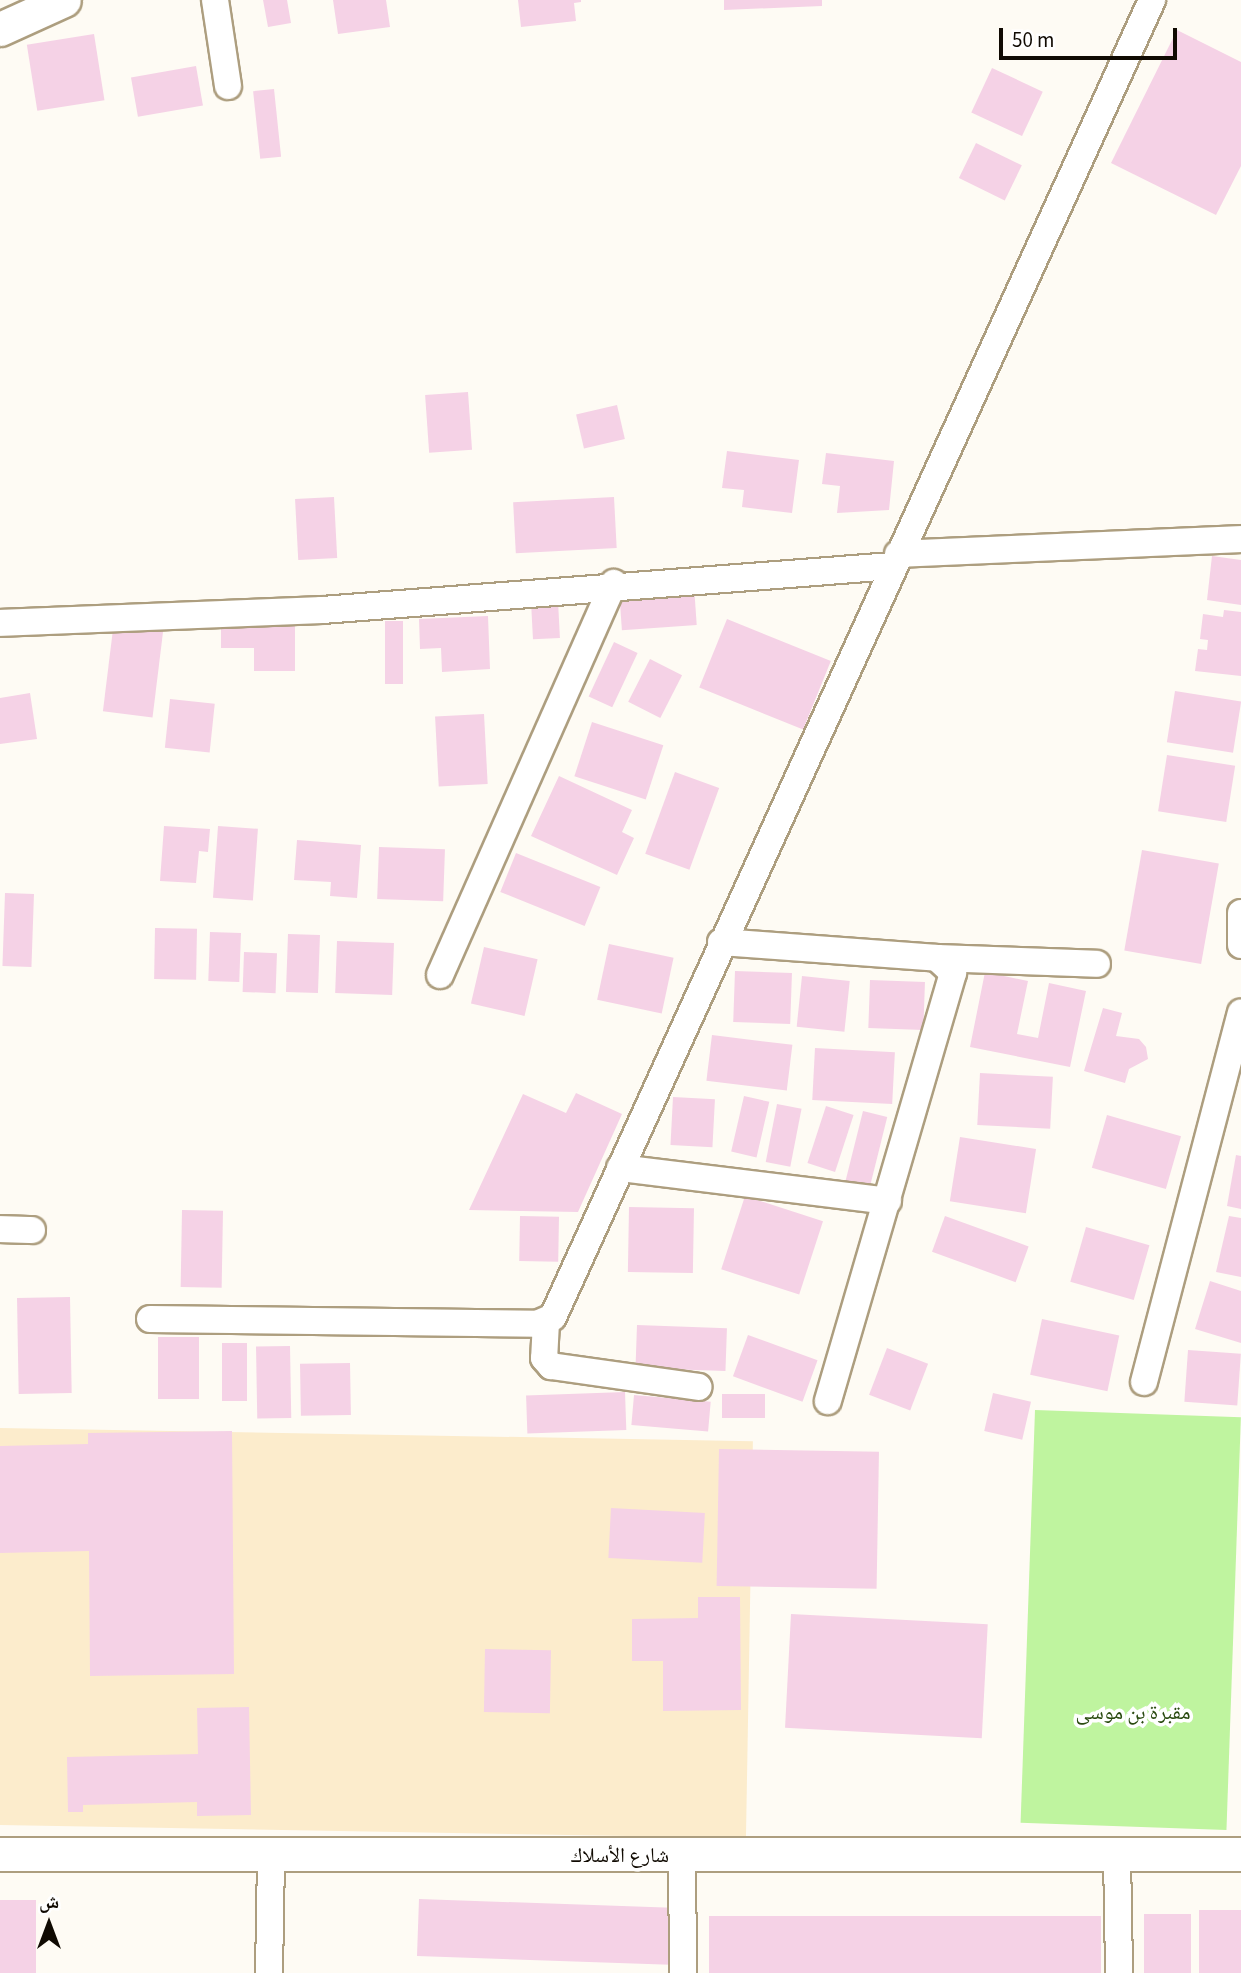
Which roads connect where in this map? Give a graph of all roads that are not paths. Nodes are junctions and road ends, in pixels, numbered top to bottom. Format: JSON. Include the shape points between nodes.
{"nodes":[{"id":1,"x":64,"y":0,"type":"edge"},
{"id":2,"x":215,"y":0,"type":"edge"},
{"id":3,"x":1152,"y":0,"type":"edge"},
{"id":4,"x":0,"y":29,"type":"edge"},
{"id":5,"x":228,"y":86,"type":"dead end"},
{"id":6,"x":1241,"y":540,"type":"edge"},
{"id":7,"x":895,"y":560,"type":"junction"},
{"id":8,"x":614,"y":583,"type":"junction"},
{"id":9,"x":0,"y":623,"type":"edge"},
{"id":10,"x":1241,"y":912,"type":"edge"},
{"id":11,"x":721,"y":942,"type":"junction"},
{"id":12,"x":1241,"y":945,"type":"edge"},
{"id":13,"x":937,"y":958,"type":"junction"},
{"id":14,"x":1097,"y":964,"type":"dead end"},
{"id":15,"x":440,"y":975,"type":"dead end"},
{"id":16,"x":1241,"y":1013,"type":"edge"},
{"id":17,"x":620,"y":1168,"type":"junction"},
{"id":18,"x":888,"y":1201,"type":"junction"},
{"id":19,"x":0,"y":1229,"type":"edge"},
{"id":20,"x":32,"y":1230,"type":"dead end"},
{"id":21,"x":150,"y":1319,"type":"dead end"},
{"id":22,"x":546,"y":1322,"type":"junction"},
{"id":23,"x":1144,"y":1382,"type":"dead end"},
{"id":24,"x":699,"y":1387,"type":"dead end"},
{"id":25,"x":828,"y":1401,"type":"dead end"},
{"id":26,"x":0,"y":1854,"type":"edge"},
{"id":27,"x":1117,"y":1854,"type":"junction"},
{"id":28,"x":1241,"y":1854,"type":"edge"},
{"id":29,"x":271,"y":1855,"type":"junction"},
{"id":30,"x":682,"y":1855,"type":"junction"},
{"id":31,"x":269,"y":1973,"type":"edge"},
{"id":32,"x":684,"y":1973,"type":"edge"},
{"id":33,"x":1119,"y":1973,"type":"edge"}],
"edges":[{"from":1,"to":4,"type":"street"},
{"from":2,"to":5,"type":"street"},
{"from":3,"to":7,"type":"street"},
{"from":6,"to":7,"type":"street"},
{"from":7,"to":8,"type":"street"},
{"from":7,"to":11,"type":"street"},
{"from":8,"to":9,"type":"street","via":[[322,610]]},
{"from":8,"to":15,"type":"street"},
{"from":10,"to":12,"type":"street"},
{"from":11,"to":13,"type":"street"},
{"from":11,"to":17,"type":"street"},
{"from":13,"to":14,"type":"street"},
{"from":13,"to":18,"type":"street","via":[[949,965],[954,983]]},
{"from":16,"to":23,"type":"street"},
{"from":17,"to":18,"type":"street"},
{"from":17,"to":22,"type":"street","via":[[557,1311]]},
{"from":18,"to":25,"type":"street"},
{"from":19,"to":20,"type":"street"},
{"from":21,"to":22,"type":"street"},
{"from":22,"to":24,"type":"street","via":[[544,1358],[551,1366]]},
{"from":26,"to":29,"type":"street","name":"شارع الأسلاك"},
{"from":27,"to":28,"type":"street","name":"شارع الأسلاك"},
{"from":27,"to":30,"type":"street","name":"شارع الأسلاك"},
{"from":27,"to":33,"type":"street"},
{"from":29,"to":30,"type":"street","name":"شارع الأسلاك"},
{"from":29,"to":31,"type":"street"},
{"from":30,"to":32,"type":"street"}]}
